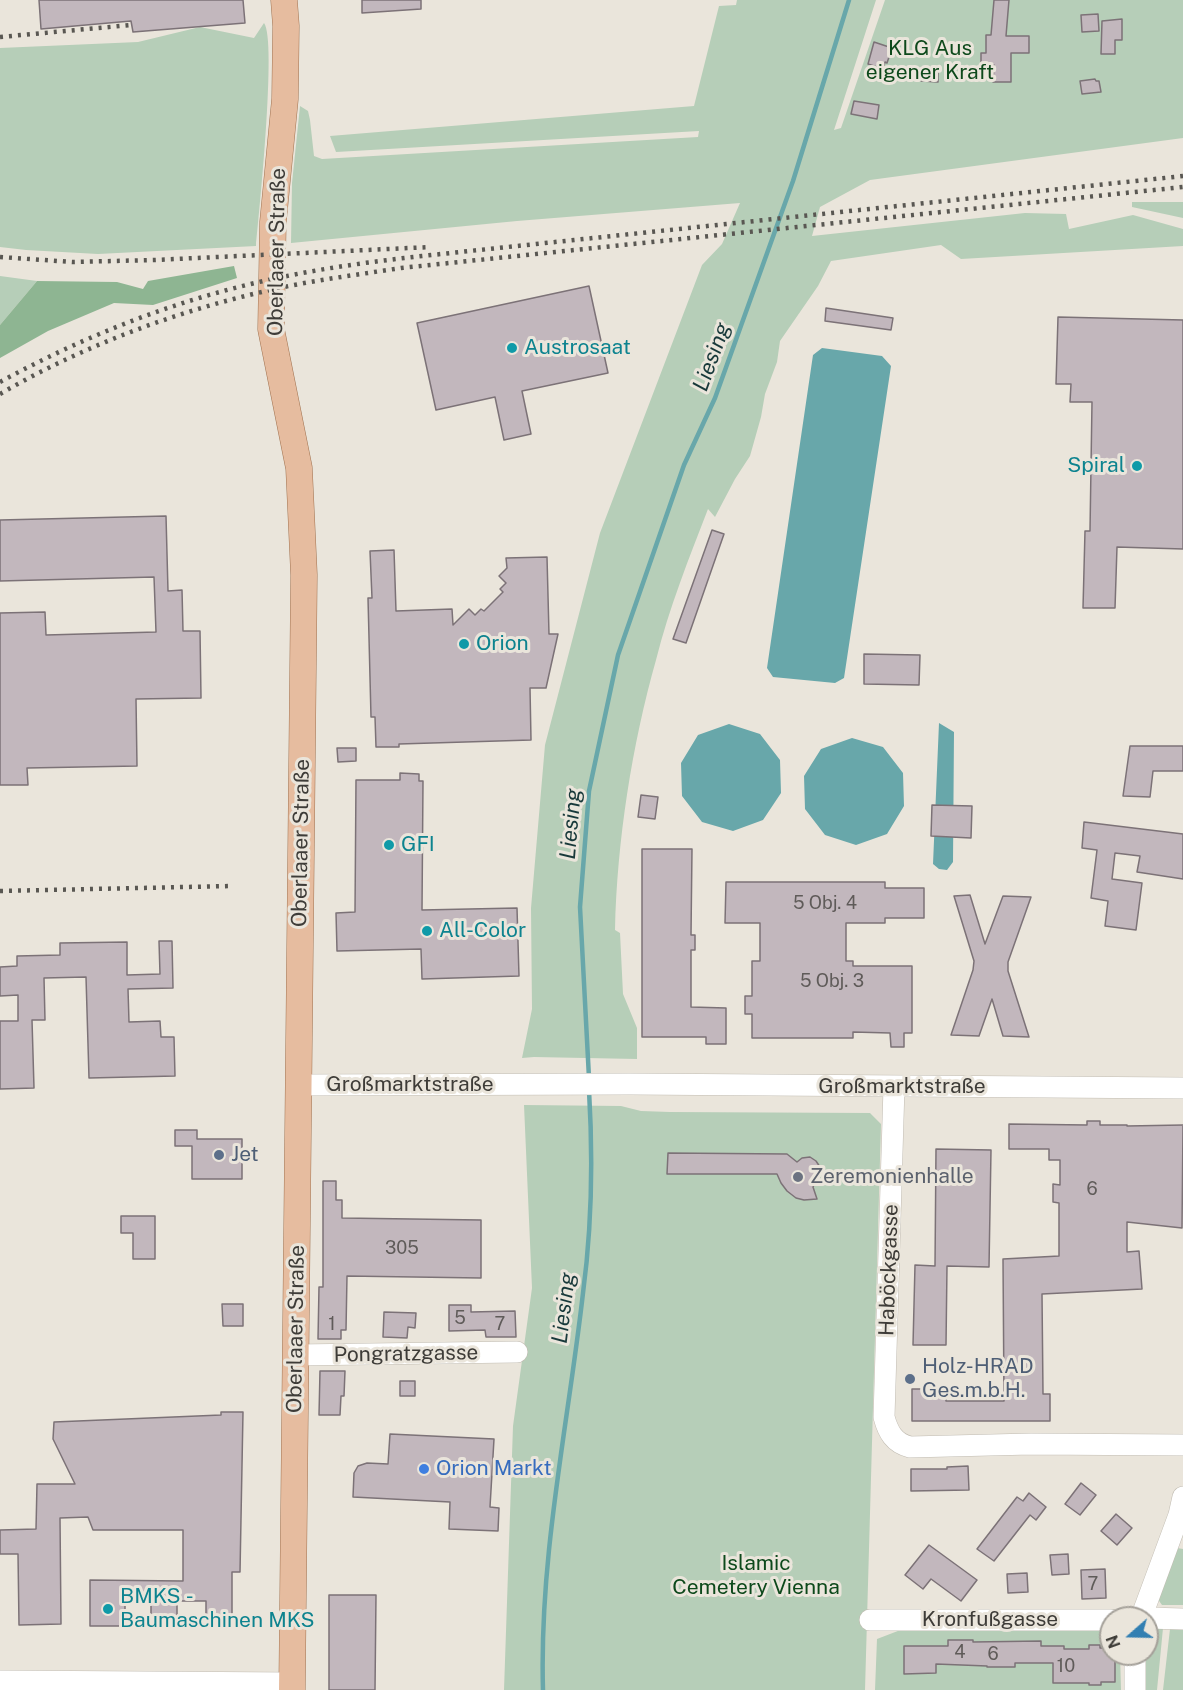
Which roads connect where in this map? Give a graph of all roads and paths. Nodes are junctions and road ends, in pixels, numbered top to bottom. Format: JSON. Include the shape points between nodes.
{"nodes":[{"id":1,"x":284,"y":0,"type":"edge"},
{"id":2,"x":299,"y":1085,"type":"junction"},
{"id":3,"x":894,"y":1087,"type":"junction"},
{"id":4,"x":1183,"y":1088,"type":"edge"},
{"id":5,"x":517,"y":1352,"type":"dead end"},
{"id":6,"x":296,"y":1355,"type":"junction"},
{"id":7,"x":1183,"y":1445,"type":"edge"},
{"id":8,"x":1183,"y":1497,"type":"edge"},
{"id":9,"x":1145,"y":1606,"type":"edge"},
{"id":10,"x":1159,"y":1618,"type":"edge"},
{"id":11,"x":1183,"y":1619,"type":"edge"},
{"id":12,"x":870,"y":1620,"type":"dead end"},
{"id":13,"x":1099,"y":1620,"type":"edge"},
{"id":14,"x":1135,"y":1666,"type":"edge"},
{"id":15,"x":0,"y":1681,"type":"edge"},
{"id":16,"x":292,"y":1687,"type":"edge"},
{"id":17,"x":1135,"y":1690,"type":"edge"}],
"edges":[{"from":1,"to":2,"type":"main road","name":"Oberlaaer Straße","via":[[285,99],[273,222],[271,329],[300,468],[304,568]]},
{"from":2,"to":3,"type":"street","name":"Großmarktstraße"},
{"from":2,"to":6,"type":"main road","name":"Oberlaaer Straße"},
{"from":3,"to":4,"type":"street","name":"Großmarktstraße"},
{"from":3,"to":7,"type":"street","name":"Haböckgasse","via":[[884,1417],[895,1440],[910,1447]]},
{"from":5,"to":6,"type":"street","name":"Pongratzgasse"},
{"from":6,"to":16,"type":"main road","name":"Oberlaaer Straße"},
{"from":8,"to":9,"type":"street"},
{"from":10,"to":11,"type":"street"},
{"from":12,"to":13,"type":"street","name":"Kronfußgasse"},
{"from":14,"to":17,"type":"street"},
{"from":15,"to":16,"type":"street"}]}
